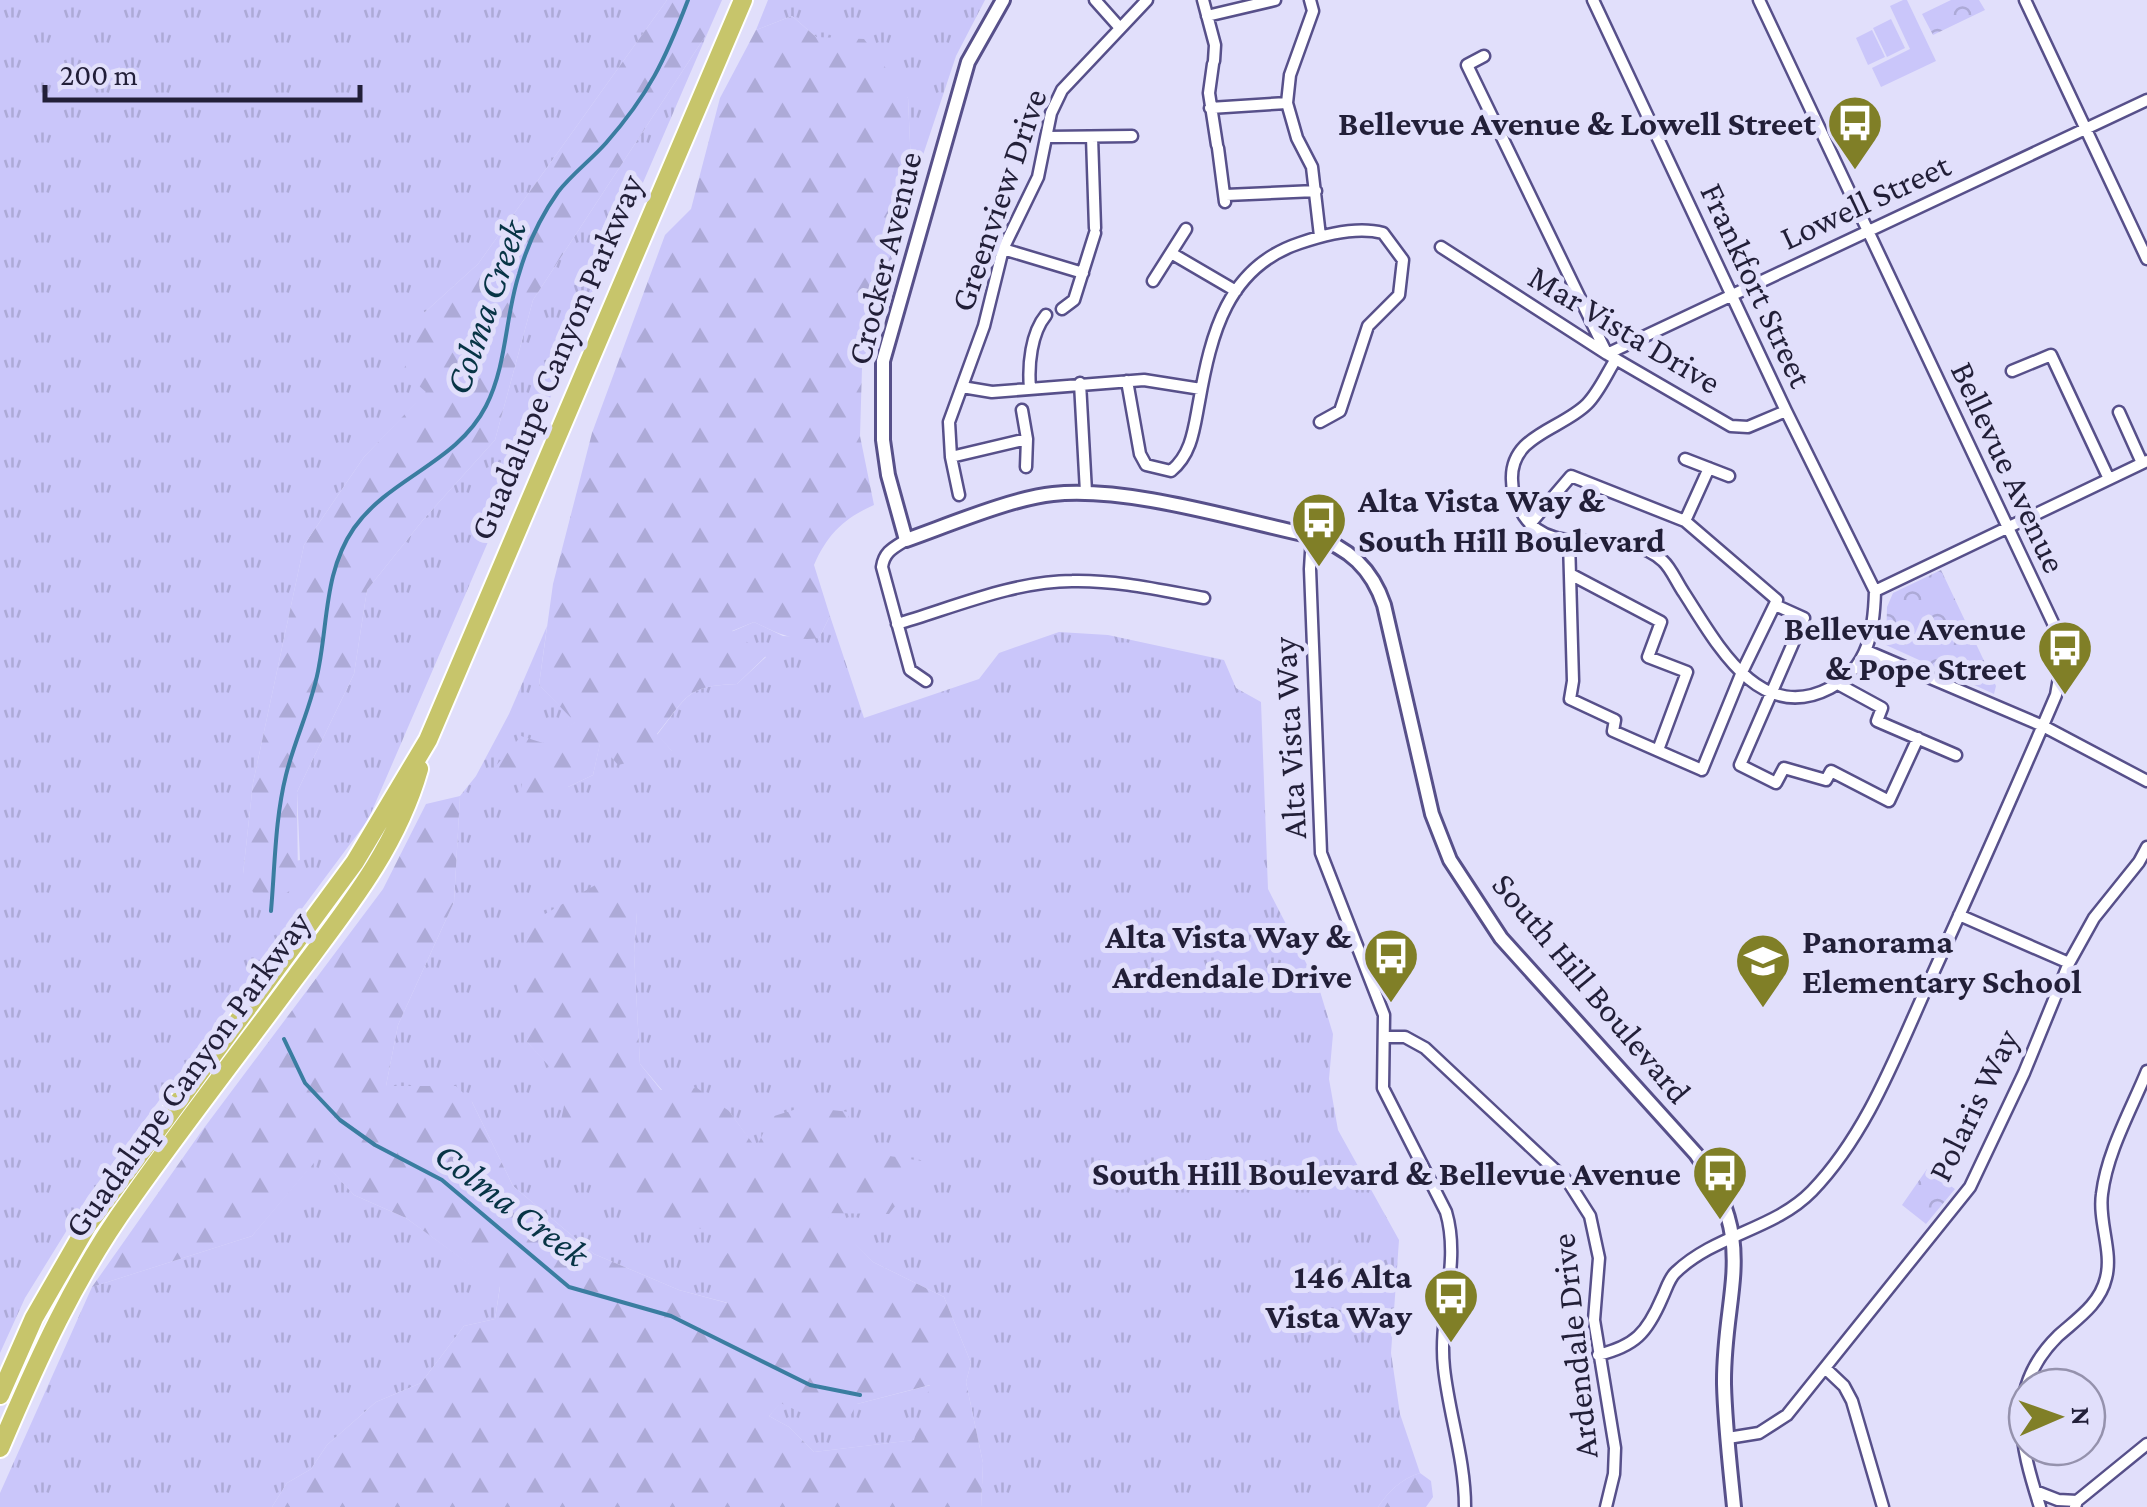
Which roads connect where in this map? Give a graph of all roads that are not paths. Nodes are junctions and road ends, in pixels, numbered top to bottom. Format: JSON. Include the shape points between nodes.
{"nodes":[{"id":1,"x":743,"y":0,"type":"edge"},
{"id":2,"x":1003,"y":0,"type":"edge"},
{"id":3,"x":1095,"y":0,"type":"edge"},
{"id":4,"x":1147,"y":0,"type":"edge"},
{"id":5,"x":1203,"y":0,"type":"edge"},
{"id":6,"x":1275,"y":0,"type":"edge"},
{"id":7,"x":1310,"y":0,"type":"edge"},
{"id":8,"x":1593,"y":0,"type":"edge"},
{"id":9,"x":1759,"y":0,"type":"edge"},
{"id":10,"x":2025,"y":0,"type":"edge"},
{"id":11,"x":1207,"y":16,"type":"junction"},
{"id":12,"x":1120,"y":28,"type":"junction"},
{"id":13,"x":1484,"y":56,"type":"dead end"},
{"id":14,"x":2147,"y":100,"type":"edge"},
{"id":15,"x":1287,"y":103,"type":"junction"},
{"id":16,"x":1210,"y":108,"type":"junction"},
{"id":17,"x":2086,"y":128,"type":"junction"},
{"id":18,"x":1132,"y":136,"type":"dead end"},
{"id":19,"x":1046,"y":137,"type":"junction"},
{"id":20,"x":1092,"y":138,"type":"junction"},
{"id":21,"x":1316,"y":190,"type":"junction"},
{"id":22,"x":1186,"y":229,"type":"dead end"},
{"id":23,"x":1868,"y":231,"type":"junction"},
{"id":24,"x":1320,"y":236,"type":"junction"},
{"id":25,"x":1441,"y":247,"type":"dead end"},
{"id":26,"x":1003,"y":249,"type":"junction"},
{"id":27,"x":1172,"y":253,"type":"junction"},
{"id":28,"x":2147,"y":259,"type":"edge"},
{"id":29,"x":1083,"y":273,"type":"junction"},
{"id":30,"x":1153,"y":281,"type":"dead end"},
{"id":31,"x":1236,"y":291,"type":"junction"},
{"id":32,"x":1732,"y":295,"type":"junction"},
{"id":33,"x":1062,"y":309,"type":"dead end"},
{"id":34,"x":1046,"y":316,"type":"dead end"},
{"id":35,"x":1611,"y":357,"type":"junction"},
{"id":36,"x":2012,"y":372,"type":"dead end"},
{"id":37,"x":1128,"y":380,"type":"junction"},
{"id":38,"x":1080,"y":383,"type":"junction"},
{"id":39,"x":962,"y":387,"type":"junction"},
{"id":40,"x":1030,"y":388,"type":"junction"},
{"id":41,"x":1201,"y":389,"type":"junction"},
{"id":42,"x":1022,"y":410,"type":"dead end"},
{"id":43,"x":1786,"y":411,"type":"junction"},
{"id":44,"x":2118,"y":412,"type":"dead end"},
{"id":45,"x":1320,"y":422,"type":"dead end"},
{"id":46,"x":1027,"y":439,"type":"junction"},
{"id":47,"x":951,"y":457,"type":"junction"},
{"id":48,"x":1685,"y":459,"type":"dead end"},
{"id":49,"x":2145,"y":462,"type":"edge"},
{"id":50,"x":1026,"y":467,"type":"dead end"},
{"id":51,"x":1709,"y":468,"type":"junction"},
{"id":52,"x":1730,"y":476,"type":"dead end"},
{"id":53,"x":2109,"y":479,"type":"junction"},
{"id":54,"x":1086,"y":492,"type":"junction"},
{"id":55,"x":960,"y":495,"type":"dead end"},
{"id":56,"x":1685,"y":521,"type":"junction"},
{"id":57,"x":1530,"y":524,"type":"junction"},
{"id":58,"x":2007,"y":527,"type":"junction"},
{"id":59,"x":1312,"y":536,"type":"junction"},
{"id":60,"x":906,"y":540,"type":"junction"},
{"id":61,"x":1569,"y":541,"type":"junction"},
{"id":62,"x":1570,"y":574,"type":"junction"},
{"id":63,"x":1875,"y":591,"type":"junction"},
{"id":64,"x":1204,"y":598,"type":"dead end"},
{"id":65,"x":1775,"y":605,"type":"junction"},
{"id":66,"x":896,"y":624,"type":"junction"},
{"id":67,"x":1867,"y":651,"type":"junction"},
{"id":68,"x":1742,"y":672,"type":"junction"},
{"id":69,"x":926,"y":681,"type":"dead end"},
{"id":70,"x":1838,"y":684,"type":"junction"},
{"id":71,"x":1770,"y":695,"type":"junction"},
{"id":72,"x":2043,"y":726,"type":"junction"},
{"id":73,"x":1918,"y":738,"type":"junction"},
{"id":74,"x":428,"y":740,"type":"junction"},
{"id":75,"x":1658,"y":750,"type":"junction"},
{"id":76,"x":1956,"y":754,"type":"dead end"},
{"id":77,"x":2147,"y":781,"type":"edge"},
{"id":78,"x":2147,"y":846,"type":"edge"},
{"id":79,"x":1959,"y":915,"type":"junction"},
{"id":80,"x":2069,"y":962,"type":"junction"},
{"id":81,"x":1386,"y":1036,"type":"junction"},
{"id":82,"x":2147,"y":1071,"type":"edge"},
{"id":83,"x":1732,"y":1235,"type":"junction"},
{"id":84,"x":1598,"y":1355,"type":"junction"},
{"id":85,"x":1824,"y":1368,"type":"junction"},
{"id":86,"x":0,"y":1395,"type":"edge"},
{"id":87,"x":1728,"y":1438,"type":"junction"},
{"id":88,"x":2147,"y":1444,"type":"edge"},
{"id":89,"x":0,"y":1448,"type":"edge"},
{"id":90,"x":2035,"y":1490,"type":"junction"},
{"id":91,"x":2076,"y":1504,"type":"edge"},
{"id":92,"x":1466,"y":1507,"type":"edge"},
{"id":93,"x":1606,"y":1507,"type":"edge"},
{"id":94,"x":1734,"y":1507,"type":"edge"},
{"id":95,"x":1883,"y":1507,"type":"edge"},
{"id":96,"x":2040,"y":1507,"type":"edge"}],
"edges":[{"from":1,"to":74,"type":"main road","name":"Guadalupe Canyon Parkway"},
{"from":2,"to":60,"type":"street","name":"Crocker Avenue","via":[[968,62],[883,361],[886,458]]},
{"from":3,"to":12,"type":"street"},
{"from":4,"to":12,"type":"street","name":"Greenview Drive"},
{"from":5,"to":11,"type":"street"},
{"from":6,"to":11,"type":"street"},
{"from":7,"to":15,"type":"street","via":[[1313,10]]},
{"from":8,"to":32,"type":"street","name":"Frankfort Street"},
{"from":9,"to":23,"type":"street","name":"Bellevue Avenue"},
{"from":10,"to":17,"type":"street"},
{"from":11,"to":16,"type":"street","via":[[1216,49]]},
{"from":12,"to":19,"type":"street","name":"Greenview Drive","via":[[1059,94]]},
{"from":13,"to":35,"type":"street","via":[[1467,64]]},
{"from":14,"to":17,"type":"street","name":"Lowell Street"},
{"from":15,"to":16,"type":"street"},
{"from":15,"to":21,"type":"street"},
{"from":16,"to":21,"type":"street","via":[[1225,198]]},
{"from":17,"to":23,"type":"street","name":"Lowell Street"},
{"from":17,"to":28,"type":"street"},
{"from":18,"to":20,"type":"street"},
{"from":19,"to":20,"type":"street"},
{"from":19,"to":26,"type":"street","name":"Greenview Drive","via":[[1035,185]]},
{"from":20,"to":29,"type":"street","via":[[1095,231]]},
{"from":21,"to":24,"type":"street"},
{"from":22,"to":27,"type":"street"},
{"from":23,"to":32,"type":"street","name":"Lowell Street"},
{"from":23,"to":58,"type":"street","name":"Bellevue Avenue"},
{"from":24,"to":31,"type":"street","via":[[1266,257]]},
{"from":24,"to":45,"type":"street","via":[[1384,234],[1404,268],[1395,302],[1368,326],[1340,411]]},
{"from":25,"to":35,"type":"street","name":"Mar Vista Drive"},
{"from":26,"to":29,"type":"street"},
{"from":26,"to":39,"type":"street","name":"Greenview Drive"},
{"from":27,"to":30,"type":"street"},
{"from":27,"to":31,"type":"street"},
{"from":29,"to":33,"type":"street","via":[[1074,300]]},
{"from":31,"to":41,"type":"street","via":[[1213,334]]},
{"from":32,"to":35,"type":"street","name":"Lowell Street"},
{"from":32,"to":43,"type":"street","name":"Frankfort Street"},
{"from":34,"to":40,"type":"street","via":[[1038,325]]},
{"from":35,"to":43,"type":"street","name":"Mar Vista Drive","via":[[1732,426],[1748,427]]},
{"from":35,"to":57,"type":"street","via":[[1589,403],[1519,452],[1511,478]]},
{"from":36,"to":53,"type":"street","via":[[2051,355]]},
{"from":37,"to":38,"type":"street"},
{"from":37,"to":41,"type":"street"},
{"from":37,"to":41,"type":"street","via":[[1140,454],[1161,471],[1184,460]]},
{"from":38,"to":40,"type":"street"},
{"from":38,"to":54,"type":"street"},
{"from":39,"to":40,"type":"street"},
{"from":39,"to":47,"type":"street","name":"Greenview Drive","via":[[949,422]]},
{"from":42,"to":46,"type":"street"},
{"from":43,"to":63,"type":"street","name":"Frankfort Street"},
{"from":44,"to":49,"type":"street"},
{"from":46,"to":47,"type":"street"},
{"from":46,"to":50,"type":"street"},
{"from":47,"to":55,"type":"street","name":"Greenview Drive"},
{"from":48,"to":51,"type":"street"},
{"from":49,"to":53,"type":"street"},
{"from":51,"to":52,"type":"street"},
{"from":51,"to":56,"type":"street"},
{"from":53,"to":58,"type":"street"},
{"from":54,"to":59,"type":"street","name":"South Hill Boulevard"},
{"from":54,"to":60,"type":"street","name":"South Hill Boulevard","via":[[1050,494]]},
{"from":56,"to":57,"type":"street","via":[[1571,476]]},
{"from":56,"to":65,"type":"street","via":[[1777,600]]},
{"from":57,"to":61,"type":"street"},
{"from":58,"to":63,"type":"street"},
{"from":58,"to":72,"type":"street","name":"Bellevue Avenue","via":[[2059,649],[2056,695]]},
{"from":59,"to":81,"type":"street","name":"Alta Vista Way","via":[[1320,841],[1378,996]]},
{"from":59,"to":83,"type":"street","name":"South Hill Boulevard","via":[[1364,566],[1380,594],[1432,814],[1450,860],[1501,938],[1696,1154],[1720,1194]]},
{"from":60,"to":66,"type":"street","via":[[883,558]]},
{"from":61,"to":62,"type":"street"},
{"from":61,"to":68,"type":"street","via":[[1626,541],[1663,561]]},
{"from":62,"to":75,"type":"street","via":[[1570,700],[1615,720],[1613,731]]},
{"from":62,"to":75,"type":"street","via":[[1661,622],[1648,657],[1688,672]]},
{"from":63,"to":67,"type":"street"},
{"from":64,"to":66,"type":"street","via":[[1068,580]]},
{"from":65,"to":68,"type":"street"},
{"from":65,"to":71,"type":"street","via":[[1804,618]]},
{"from":66,"to":69,"type":"street","via":[[910,670]]},
{"from":67,"to":70,"type":"street"},
{"from":67,"to":72,"type":"street"},
{"from":68,"to":71,"type":"street"},
{"from":68,"to":75,"type":"street","via":[[1702,770]]},
{"from":70,"to":71,"type":"street","via":[[1798,700]]},
{"from":70,"to":73,"type":"street","via":[[1882,708],[1878,721]]},
{"from":71,"to":73,"type":"street","via":[[1740,765],[1776,783],[1784,768],[1826,780],[1831,771],[1889,801]]},
{"from":72,"to":77,"type":"street"},
{"from":72,"to":79,"type":"street","name":"Bellevue Avenue"},
{"from":73,"to":76,"type":"street"},
{"from":74,"to":86,"type":"main road","name":"Guadalupe Canyon Parkway","via":[[355,862],[87,1226]]},
{"from":74,"to":89,"type":"main road","name":"Guadalupe Canyon Parkway","via":[[405,812],[378,864],[109,1230],[50,1334]]},
{"from":78,"to":80,"type":"street","name":"Polaris Way"},
{"from":79,"to":80,"type":"street"},
{"from":79,"to":83,"type":"street","name":"Bellevue Avenue","via":[[1881,1086],[1842,1154],[1775,1221]]},
{"from":80,"to":85,"type":"street","name":"Polaris Way","via":[[1970,1187]]},
{"from":81,"to":84,"type":"street","name":"Ardendale Drive","via":[[1424,1048],[1577,1192],[1597,1243]]},
{"from":81,"to":92,"type":"street","name":"Alta Vista Way","via":[[1383,1088],[1452,1232],[1443,1357]]},
{"from":82,"to":90,"type":"street","via":[[2102,1194],[2108,1274],[2099,1296],[2036,1362],[2024,1390],[2023,1446]]},
{"from":83,"to":84,"type":"street","name":"Bellevue Avenue","via":[[1674,1273],[1651,1323],[1626,1348]]},
{"from":83,"to":87,"type":"street","name":"South Hill Boulevard","via":[[1735,1283],[1724,1383]]},
{"from":84,"to":93,"type":"street","name":"Ardendale Drive","via":[[1615,1448]]},
{"from":85,"to":87,"type":"street","name":"Polaris Way","via":[[1774,1425]]},
{"from":85,"to":95,"type":"street","via":[[1852,1401]]},
{"from":87,"to":94,"type":"street","name":"South Hill Boulevard"},
{"from":88,"to":91,"type":"street"},
{"from":90,"to":91,"type":"street"},
{"from":90,"to":96,"type":"street"}]}
